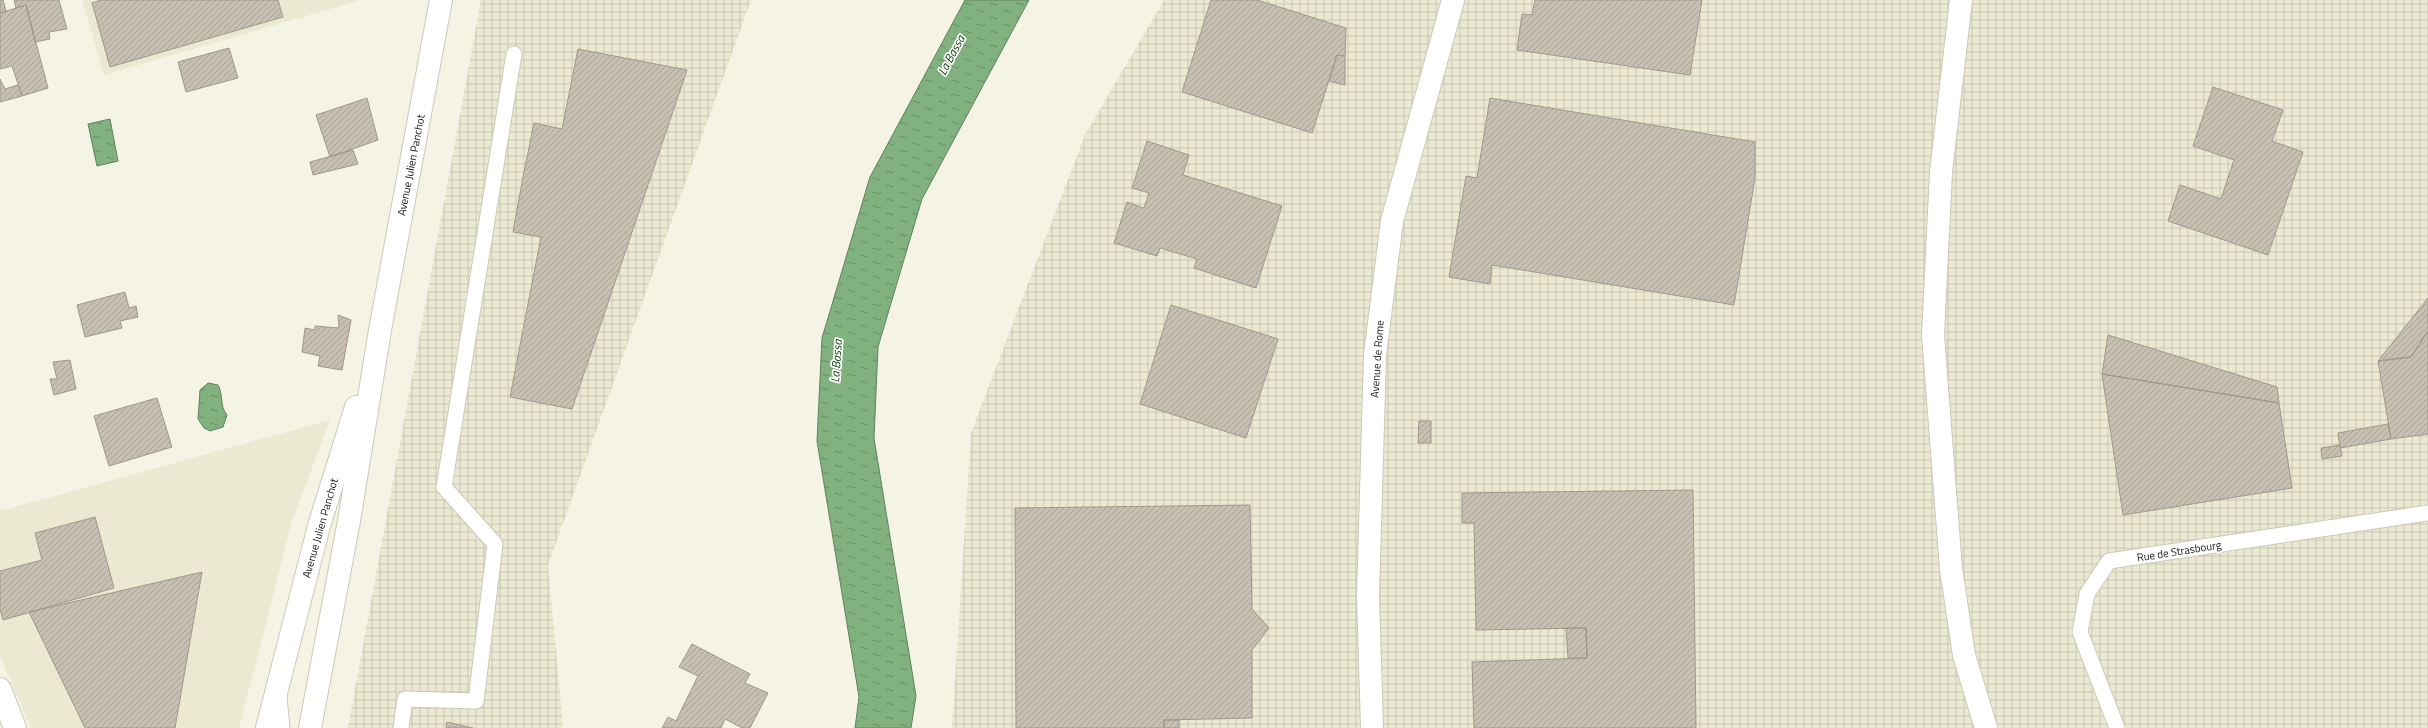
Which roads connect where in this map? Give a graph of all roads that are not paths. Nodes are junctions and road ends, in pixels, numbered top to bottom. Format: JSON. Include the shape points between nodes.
{"nodes":[{"id":1,"x":441,"y":0,"type":"edge"},
{"id":2,"x":1453,"y":0,"type":"edge"},
{"id":3,"x":1962,"y":0,"type":"edge"},
{"id":4,"x":514,"y":54,"type":"dead end"},
{"id":5,"x":380,"y":330,"type":"junction"},
{"id":6,"x":2428,"y":513,"type":"edge"},
{"id":7,"x":278,"y":682,"type":"junction"},
{"id":8,"x":0,"y":689,"type":"edge"},
{"id":9,"x":15,"y":728,"type":"edge"},
{"id":10,"x":267,"y":728,"type":"edge"},
{"id":11,"x":282,"y":728,"type":"edge"},
{"id":12,"x":310,"y":728,"type":"edge"},
{"id":13,"x":401,"y":728,"type":"edge"},
{"id":14,"x":1372,"y":728,"type":"edge"},
{"id":15,"x":1986,"y":728,"type":"edge"},
{"id":16,"x":2117,"y":728,"type":"edge"}],
"edges":[{"from":1,"to":5,"type":"main road","name":"Avenue Julien Panchot"},
{"from":2,"to":14,"type":"main road","name":"Avenue de Rome","via":[[1392,221],[1375,355],[1368,596]]},
{"from":3,"to":15,"type":"main road","via":[[1941,172],[1933,335],[1951,569],[1964,655]]},
{"from":4,"to":13,"type":"lane","via":[[444,487],[495,544],[476,701],[405,699]]},
{"from":5,"to":7,"type":"main road","name":"Avenue Julien Panchot","via":[[319,526]]},
{"from":5,"to":12,"type":"main road","name":"Avenue Julien Panchot","via":[[349,521]]},
{"from":6,"to":16,"type":"lane","name":"Rue de Strasbourg","via":[[2109,561],[2087,594],[2080,632]]},
{"from":7,"to":10,"type":"main road","name":"Avenue Julien Panchot"},
{"from":7,"to":11,"type":"lane"},
{"from":8,"to":9,"type":"main road"}]}
